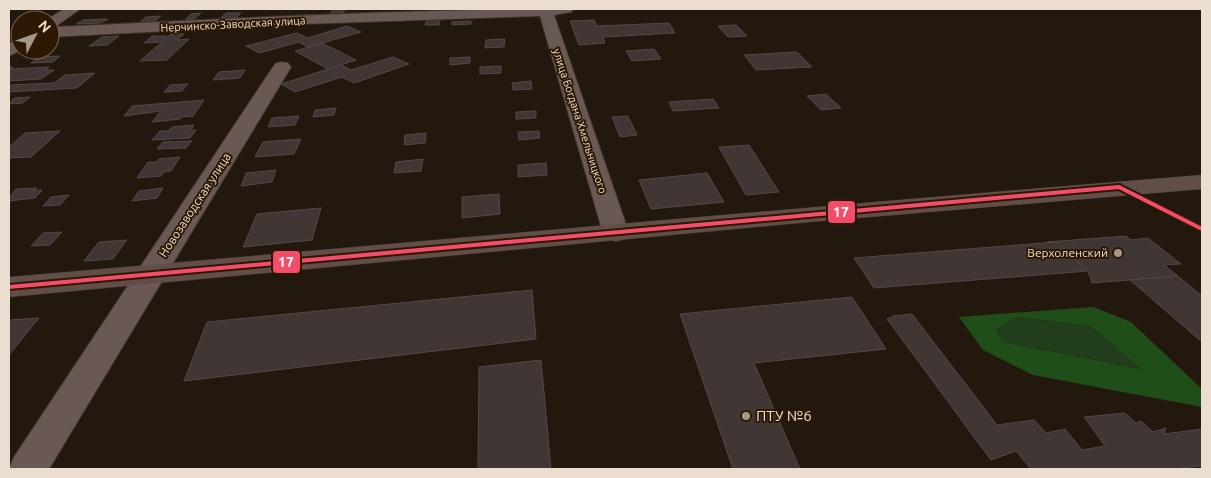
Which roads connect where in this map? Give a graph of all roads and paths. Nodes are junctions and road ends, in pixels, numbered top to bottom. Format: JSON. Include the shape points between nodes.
{"nodes":[{"id":1,"x":74,"y":9,"type":"edge"},
{"id":2,"x":566,"y":9,"type":"edge"},
{"id":3,"x":545,"y":10,"type":"edge"},
{"id":4,"x":308,"y":14,"type":"edge"},
{"id":5,"x":60,"y":18,"type":"edge"},
{"id":6,"x":60,"y":31,"type":"edge"},
{"id":7,"x":282,"y":67,"type":"dead end"},
{"id":8,"x":1202,"y":182,"type":"edge"},
{"id":9,"x":616,"y":233,"type":"junction"},
{"id":10,"x":151,"y":274,"type":"junction"},
{"id":11,"x":9,"y":287,"type":"edge"},
{"id":12,"x":28,"y":469,"type":"edge"}],
"edges":[{"from":1,"to":5,"type":"street"},
{"from":2,"to":3,"type":"street","name":"Нерчинско-Заводская улица"},
{"from":3,"to":4,"type":"street","name":"Нерчинско-Заводская улица"},
{"from":3,"to":9,"type":"street","name":"улица Богдана Хмельницкого"},
{"from":4,"to":6,"type":"street","name":"Нерчинско-Заводская улица"},
{"from":7,"to":10,"type":"street","name":"Новозаводская улица"},
{"from":8,"to":9,"type":"main road"},
{"from":9,"to":10,"type":"main road"},
{"from":10,"to":11,"type":"main road"},
{"from":10,"to":12,"type":"street","name":"Новозаводская улица"}]}
